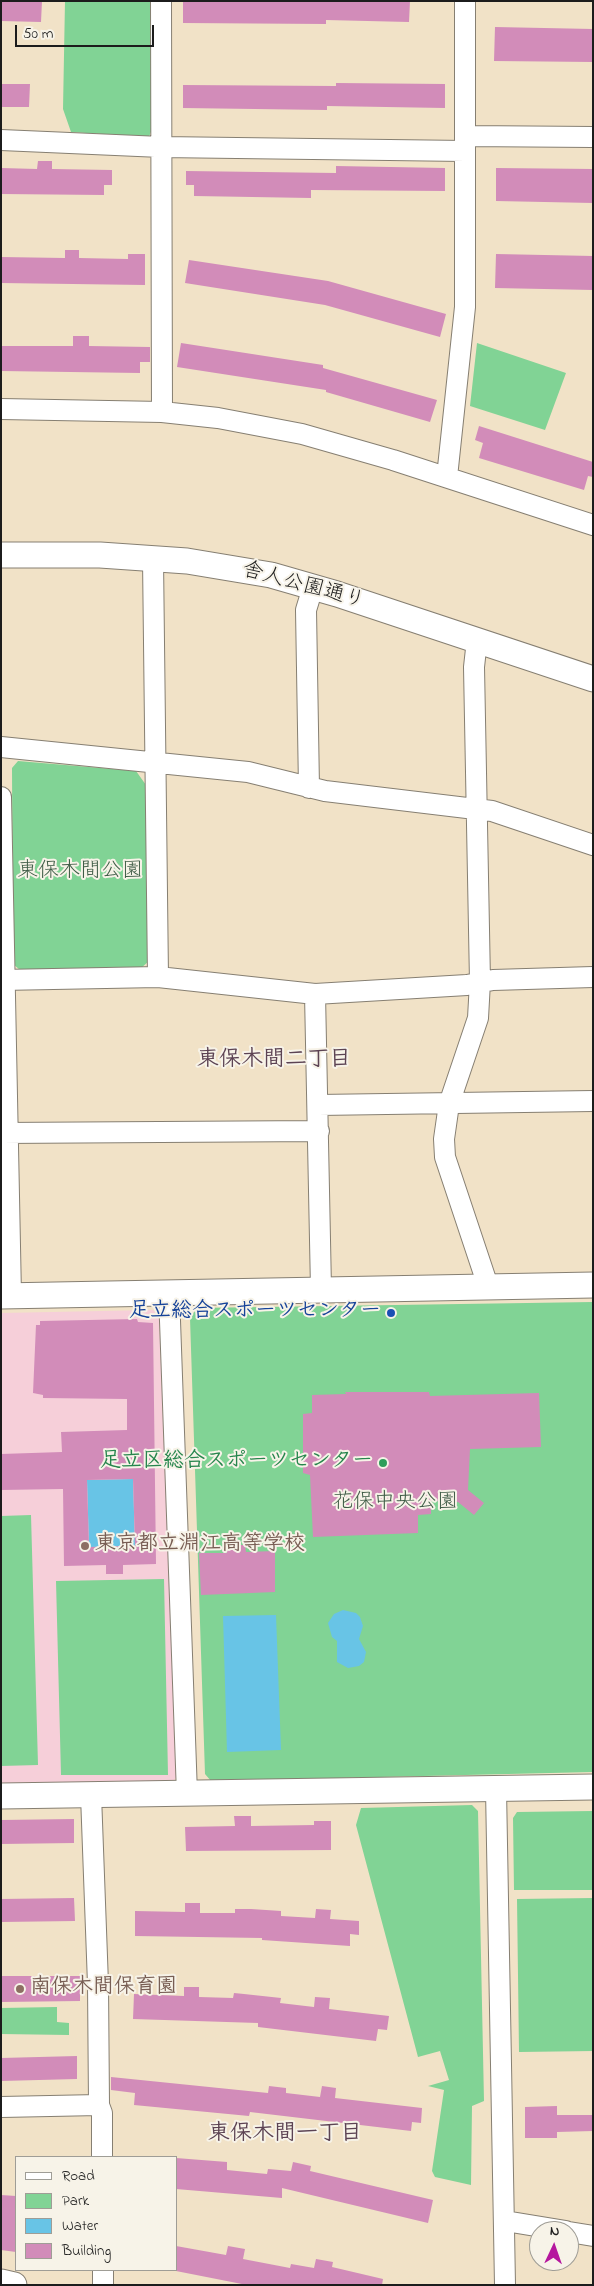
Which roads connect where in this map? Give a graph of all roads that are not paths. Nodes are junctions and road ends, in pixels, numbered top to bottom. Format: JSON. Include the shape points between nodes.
{"nodes":[{"id":1,"x":161,"y":1,"type":"edge"},
{"id":2,"x":465,"y":1,"type":"edge"},
{"id":3,"x":593,"y":137,"type":"edge"},
{"id":4,"x":1,"y":140,"type":"edge"},
{"id":5,"x":465,"y":143,"type":"junction"},
{"id":6,"x":161,"y":147,"type":"junction"},
{"id":7,"x":1,"y":409,"type":"edge"},
{"id":8,"x":162,"y":412,"type":"junction"},
{"id":9,"x":447,"y":477,"type":"junction"},
{"id":10,"x":593,"y":525,"type":"edge"},
{"id":11,"x":1,"y":555,"type":"edge"},
{"id":12,"x":153,"y":559,"type":"junction"},
{"id":13,"x":313,"y":587,"type":"junction"},
{"id":14,"x":477,"y":640,"type":"junction"},
{"id":15,"x":593,"y":679,"type":"edge"},
{"id":16,"x":1,"y":747,"type":"edge"},
{"id":17,"x":156,"y":763,"type":"junction"},
{"id":18,"x":309,"y":788,"type":"junction"},
{"id":19,"x":1,"y":797,"type":"edge"},
{"id":20,"x":477,"y":808,"type":"junction"},
{"id":21,"x":593,"y":845,"type":"edge"},
{"id":22,"x":2,"y":853,"type":"edge"},
{"id":23,"x":158,"y":977,"type":"junction"},
{"id":24,"x":593,"y":977,"type":"edge"},
{"id":25,"x":3,"y":980,"type":"edge"},
{"id":26,"x":480,"y":982,"type":"junction"},
{"id":27,"x":315,"y":994,"type":"junction"},
{"id":28,"x":593,"y":1101,"type":"edge"},
{"id":29,"x":450,"y":1104,"type":"junction"},
{"id":30,"x":318,"y":1105,"type":"junction"},
{"id":31,"x":319,"y":1131,"type":"junction"},
{"id":32,"x":4,"y":1133,"type":"edge"},
{"id":33,"x":593,"y":1285,"type":"edge"},
{"id":34,"x":488,"y":1286,"type":"junction"},
{"id":35,"x":321,"y":1289,"type":"junction"},
{"id":36,"x":169,"y":1293,"type":"junction"},
{"id":37,"x":6,"y":1296,"type":"edge"},
{"id":38,"x":593,"y":1787,"type":"edge"},
{"id":39,"x":496,"y":1789,"type":"junction"},
{"id":40,"x":187,"y":1794,"type":"junction"},
{"id":41,"x":91,"y":1795,"type":"junction"},
{"id":42,"x":1,"y":1796,"type":"edge"},
{"id":43,"x":99,"y":2106,"type":"junction"},
{"id":44,"x":1,"y":2107,"type":"edge"},
{"id":45,"x":102,"y":2156,"type":"edge"},
{"id":46,"x":505,"y":2221,"type":"junction"},
{"id":47,"x":529,"y":2225,"type":"edge"},
{"id":48,"x":579,"y":2233,"type":"edge"},
{"id":49,"x":593,"y":2236,"type":"edge"},
{"id":50,"x":103,"y":2271,"type":"edge"},
{"id":51,"x":1,"y":2282,"type":"edge"},
{"id":52,"x":14,"y":2285,"type":"edge"},
{"id":53,"x":103,"y":2285,"type":"edge"},
{"id":54,"x":506,"y":2285,"type":"edge"}],
"edges":[{"from":1,"to":6,"type":"street"},
{"from":2,"to":5,"type":"street"},
{"from":3,"to":5,"type":"street"},
{"from":4,"to":6,"type":"street"},
{"from":5,"to":6,"type":"street"},
{"from":5,"to":9,"type":"street","via":[[465,308]]},
{"from":6,"to":8,"type":"street"},
{"from":7,"to":8,"type":"street"},
{"from":8,"to":9,"type":"street","via":[[218,418],[302,434]]},
{"from":9,"to":10,"type":"street"},
{"from":11,"to":12,"type":"street","name":"舎人公園通り","via":[[100,555]]},
{"from":12,"to":13,"type":"street","name":"舎人公園通り","via":[[233,568]]},
{"from":12,"to":17,"type":"street"},
{"from":13,"to":14,"type":"street","name":"舎人公園通り"},
{"from":13,"to":18,"type":"street","via":[[306,610]]},
{"from":14,"to":15,"type":"street","name":"舎人公園通り"},
{"from":14,"to":20,"type":"street","via":[[474,667]]},
{"from":16,"to":17,"type":"street"},
{"from":17,"to":18,"type":"street","via":[[248,772]]},
{"from":17,"to":23,"type":"street"},
{"from":18,"to":20,"type":"street"},
{"from":19,"to":22,"type":"street"},
{"from":20,"to":21,"type":"street"},
{"from":20,"to":26,"type":"street"},
{"from":22,"to":25,"type":"street"},
{"from":23,"to":25,"type":"street"},
{"from":23,"to":27,"type":"street"},
{"from":24,"to":26,"type":"street"},
{"from":25,"to":32,"type":"street"},
{"from":26,"to":27,"type":"street"},
{"from":26,"to":29,"type":"street","via":[[478,1018]]},
{"from":27,"to":30,"type":"street"},
{"from":28,"to":29,"type":"street"},
{"from":29,"to":30,"type":"street"},
{"from":29,"to":34,"type":"street","via":[[444,1138],[446,1157]]},
{"from":30,"to":31,"type":"street"},
{"from":31,"to":32,"type":"street"},
{"from":31,"to":35,"type":"street"},
{"from":32,"to":37,"type":"street"},
{"from":33,"to":34,"type":"street"},
{"from":34,"to":35,"type":"street"},
{"from":35,"to":36,"type":"street"},
{"from":36,"to":37,"type":"street"},
{"from":36,"to":40,"type":"street"},
{"from":38,"to":39,"type":"street"},
{"from":39,"to":40,"type":"street"},
{"from":39,"to":46,"type":"street"},
{"from":40,"to":41,"type":"street"},
{"from":41,"to":42,"type":"street"},
{"from":41,"to":43,"type":"street"},
{"from":43,"to":44,"type":"street"},
{"from":43,"to":45,"type":"street","via":[[102,2113]]},
{"from":46,"to":47,"type":"street"},
{"from":46,"to":54,"type":"street"},
{"from":48,"to":49,"type":"street"},
{"from":50,"to":53,"type":"street"},
{"from":51,"to":52,"type":"street"}]}
